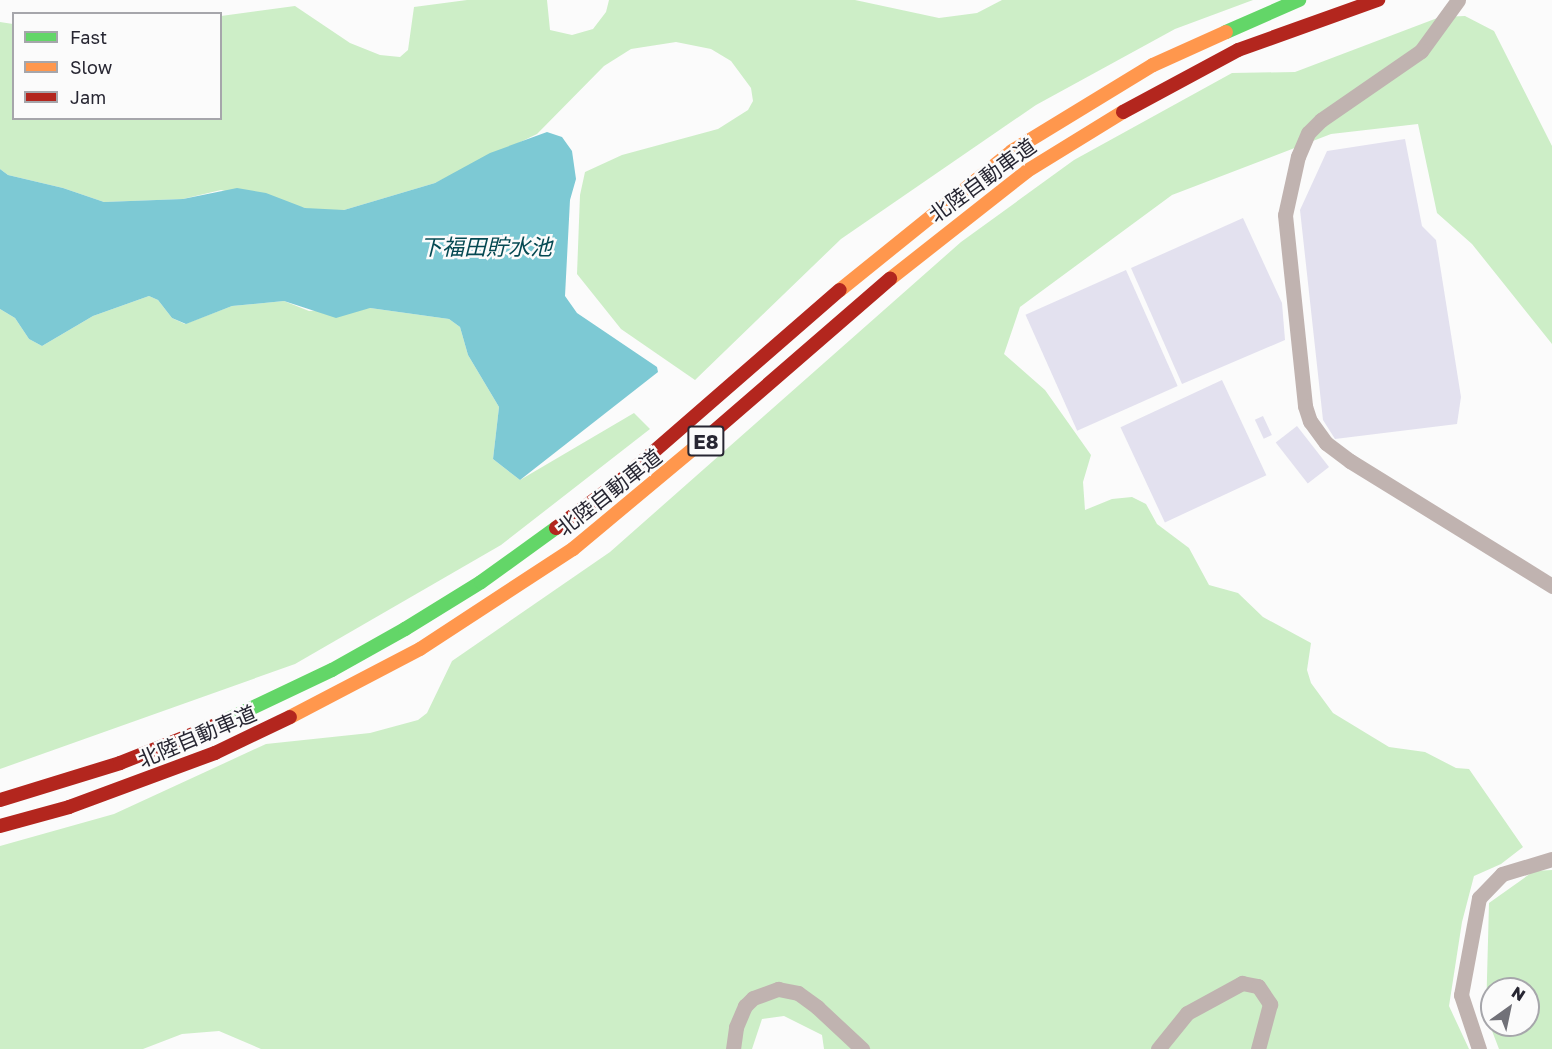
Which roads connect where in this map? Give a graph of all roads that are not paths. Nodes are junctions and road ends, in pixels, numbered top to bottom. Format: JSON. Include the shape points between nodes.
{"nodes":[{"id":1,"x":1299,"y":0,"type":"edge"},
{"id":2,"x":1378,"y":0,"type":"edge"},
{"id":3,"x":1458,"y":0,"type":"edge"},
{"id":4,"x":1552,"y":585,"type":"edge"},
{"id":5,"x":0,"y":800,"type":"edge"},
{"id":6,"x":0,"y":826,"type":"edge"},
{"id":7,"x":1552,"y":859,"type":"edge"},
{"id":8,"x":733,"y":1049,"type":"edge"},
{"id":9,"x":862,"y":1049,"type":"edge"},
{"id":10,"x":1158,"y":1049,"type":"edge"},
{"id":11,"x":1257,"y":1049,"type":"edge"},
{"id":12,"x":1479,"y":1049,"type":"edge"}],
"edges":[{"from":1,"to":5,"type":"highway","name":"北陸自動車道","number":"E8","via":[[1153,65],[1012,152],[874,260],[620,482],[508,563],[405,629],[332,670],[198,733],[110,766]]},
{"from":2,"to":6,"type":"highway","name":"北陸自動車道","number":"E8","via":[[1238,50],[1165,86],[1027,171],[892,277],[637,499],[573,549],[420,649],[341,693],[215,753],[69,807]]},
{"from":3,"to":4,"type":"street","via":[[1421,51],[1321,120],[1308,133],[1298,156],[1285,214],[1305,406],[1310,421],[1326,443],[1350,461]]},
{"from":7,"to":12,"type":"street","via":[[1502,874],[1479,898],[1461,995]]},
{"from":8,"to":9,"type":"street","via":[[736,1027],[746,1006],[753,998],[778,989],[798,993]]},
{"from":10,"to":11,"type":"street","via":[[1187,1013],[1242,983],[1258,986],[1270,1004]]}]}
